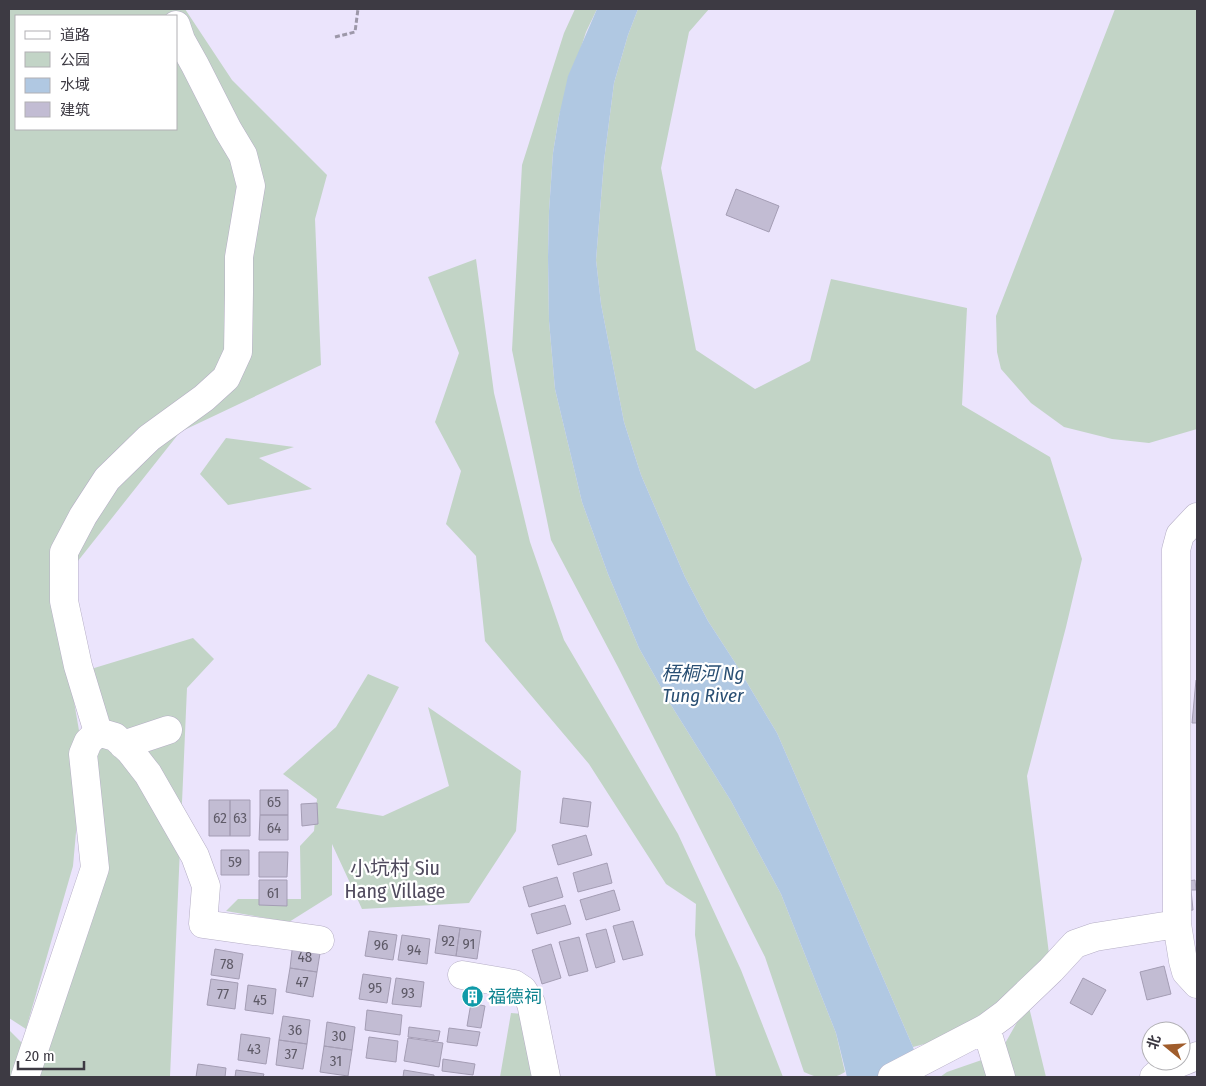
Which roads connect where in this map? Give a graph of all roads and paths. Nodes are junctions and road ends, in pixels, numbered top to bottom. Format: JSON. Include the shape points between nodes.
{"nodes":[{"id":1,"x":358,"y":9,"type":"edge"},
{"id":2,"x":178,"y":31,"type":"edge"},
{"id":3,"x":336,"y":37,"type":"dead end"},
{"id":4,"x":1197,"y":517,"type":"edge"},
{"id":5,"x":168,"y":730,"type":"dead end"},
{"id":6,"x":98,"y":732,"type":"junction"},
{"id":7,"x":123,"y":744,"type":"junction"},
{"id":8,"x":1187,"y":852,"type":"edge"},
{"id":9,"x":1177,"y":924,"type":"junction"},
{"id":10,"x":320,"y":940,"type":"dead end"},
{"id":11,"x":462,"y":975,"type":"dead end"},
{"id":12,"x":1197,"y":984,"type":"edge"},
{"id":13,"x":986,"y":1028,"type":"junction"},
{"id":14,"x":1197,"y":1056,"type":"edge"},
{"id":15,"x":25,"y":1077,"type":"edge"},
{"id":16,"x":546,"y":1077,"type":"edge"},
{"id":17,"x":892,"y":1077,"type":"edge"},
{"id":18,"x":1001,"y":1077,"type":"edge"},
{"id":19,"x":1154,"y":1077,"type":"edge"}],
"edges":[{"from":1,"to":3,"type":"path","via":[[355,32]]},
{"from":2,"to":6,"type":"street","via":[[243,155],[250,186],[238,258],[238,352],[226,378],[149,438],[107,479],[64,552],[64,602],[78,666]]},
{"from":4,"to":8,"type":"street","via":[[1180,536],[1176,550]]},
{"from":5,"to":7,"type":"street"},
{"from":6,"to":7,"type":"street","via":[[115,737]]},
{"from":6,"to":15,"type":"street","via":[[88,742],[83,754],[95,868]]},
{"from":7,"to":10,"type":"street","via":[[148,774],[195,856],[206,886],[204,924]]},
{"from":8,"to":9,"type":"street"},
{"from":9,"to":12,"type":"street","via":[[1186,972]]},
{"from":9,"to":13,"type":"street","via":[[1095,937],[1075,944],[1052,970]]},
{"from":11,"to":16,"type":"street","via":[[514,984],[523,990],[531,1003]]},
{"from":13,"to":17,"type":"street"},
{"from":13,"to":18,"type":"street"},
{"from":14,"to":19,"type":"street"}]}
